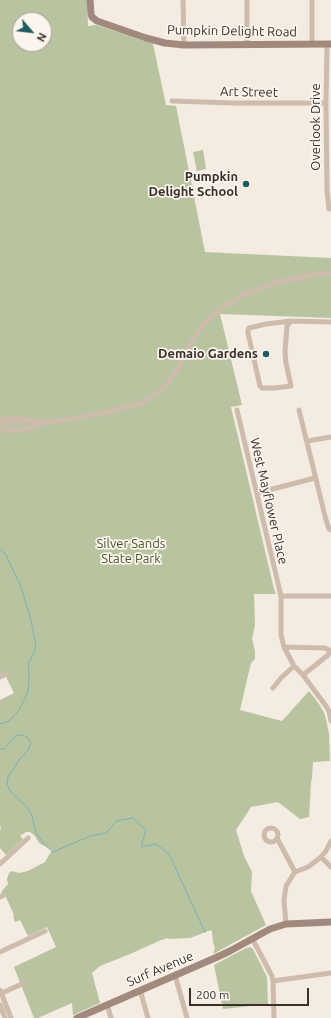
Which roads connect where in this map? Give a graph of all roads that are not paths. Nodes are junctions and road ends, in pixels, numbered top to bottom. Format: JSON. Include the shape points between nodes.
{"nodes":[{"id":1,"x":90,"y":0,"type":"edge"},
{"id":2,"x":183,"y":0,"type":"edge"},
{"id":3,"x":247,"y":0,"type":"edge"},
{"id":4,"x":312,"y":0,"type":"edge"},
{"id":5,"x":184,"y":44,"type":"junction"},
{"id":6,"x":247,"y":44,"type":"junction"},
{"id":7,"x":312,"y":44,"type":"junction"},
{"id":8,"x":329,"y":44,"type":"edge"},
{"id":9,"x":172,"y":101,"type":"dead end"},
{"id":10,"x":326,"y":103,"type":"junction"},
{"id":11,"x":329,"y":209,"type":"dead end"},
{"id":12,"x":331,"y":273,"type":"edge"},
{"id":13,"x":291,"y":321,"type":"junction"},
{"id":14,"x":331,"y":322,"type":"edge"},
{"id":15,"x":237,"y":410,"type":"dead end"},
{"id":16,"x":299,"y":410,"type":"dead end"},
{"id":17,"x":0,"y":422,"type":"edge"},
{"id":18,"x":48,"y":422,"type":"junction"},
{"id":19,"x":0,"y":429,"type":"edge"},
{"id":20,"x":331,"y":437,"type":"edge"},
{"id":21,"x":307,"y":441,"type":"junction"},
{"id":22,"x":315,"y":478,"type":"junction"},
{"id":23,"x":257,"y":493,"type":"junction"},
{"id":24,"x":331,"y":530,"type":"edge"},
{"id":25,"x":281,"y":596,"type":"junction"},
{"id":26,"x":331,"y":596,"type":"edge"},
{"id":27,"x":284,"y":648,"type":"junction"},
{"id":28,"x":294,"y":666,"type":"junction"},
{"id":29,"x":6,"y":674,"type":"dead end"},
{"id":30,"x":303,"y":675,"type":"junction"},
{"id":31,"x":0,"y":677,"type":"edge"},
{"id":32,"x":273,"y":688,"type":"dead end"},
{"id":33,"x":330,"y":710,"type":"edge"},
{"id":34,"x":331,"y":721,"type":"edge"},
{"id":35,"x":28,"y":838,"type":"dead end"},
{"id":36,"x":277,"y":838,"type":"dead end"},
{"id":37,"x":331,"y":841,"type":"edge"},
{"id":38,"x":321,"y":857,"type":"junction"},
{"id":39,"x":0,"y":864,"type":"edge"},
{"id":40,"x":331,"y":867,"type":"edge"},
{"id":41,"x":295,"y":872,"type":"junction"},
{"id":42,"x":331,"y":922,"type":"edge"},
{"id":43,"x":286,"y":924,"type":"junction"},
{"id":44,"x":45,"y":931,"type":"dead end"},
{"id":45,"x":252,"y":938,"type":"junction"},
{"id":46,"x":0,"y":952,"type":"edge"},
{"id":47,"x":331,"y":973,"type":"edge"},
{"id":48,"x":175,"y":975,"type":"junction"},
{"id":49,"x":273,"y":981,"type":"junction"},
{"id":50,"x":26,"y":982,"type":"dead end"},
{"id":51,"x":140,"y":990,"type":"junction"},
{"id":52,"x":0,"y":992,"type":"edge"},
{"id":53,"x":107,"y":1004,"type":"junction"},
{"id":54,"x":0,"y":1005,"type":"edge"},
{"id":55,"x":5,"y":1018,"type":"edge"},
{"id":56,"x":11,"y":1018,"type":"edge"},
{"id":57,"x":77,"y":1018,"type":"edge"},
{"id":58,"x":111,"y":1018,"type":"edge"},
{"id":59,"x":148,"y":1018,"type":"edge"},
{"id":60,"x":187,"y":1018,"type":"edge"},
{"id":61,"x":274,"y":1018,"type":"edge"}],
"edges":[{"from":1,"to":5,"type":"street","name":"Pumpkin Delight Road","via":[[91,14],[97,21],[158,41]]},
{"from":2,"to":5,"type":"street"},
{"from":3,"to":6,"type":"street"},
{"from":4,"to":7,"type":"street"},
{"from":5,"to":6,"type":"street","name":"Pumpkin Delight Road"},
{"from":6,"to":7,"type":"street","name":"Pumpkin Delight Road"},
{"from":7,"to":8,"type":"street","name":"Pumpkin Delight Road"},
{"from":8,"to":10,"type":"street","name":"Overlook Drive"},
{"from":9,"to":10,"type":"street","name":"Art Street"},
{"from":10,"to":11,"type":"street","name":"Overlook Drive"},
{"from":12,"to":18,"type":"street","via":[[271,284],[250,292],[222,308],[199,330],[172,378],[152,397],[112,411]]},
{"from":13,"to":13,"type":"street","via":[[287,326],[285,352],[291,386],[262,388],[248,330],[252,327]]},
{"from":13,"to":14,"type":"street"},
{"from":15,"to":23,"type":"street","name":"West Mayflower Place"},
{"from":16,"to":21,"type":"street"},
{"from":17,"to":18,"type":"street"},
{"from":18,"to":19,"type":"street","via":[[21,430]]},
{"from":20,"to":21,"type":"street"},
{"from":21,"to":22,"type":"street"},
{"from":22,"to":23,"type":"street"},
{"from":22,"to":24,"type":"street"},
{"from":23,"to":25,"type":"street","name":"West Mayflower Place"},
{"from":25,"to":26,"type":"street"},
{"from":25,"to":27,"type":"street","name":"West Mayflower Place","via":[[281,635]]},
{"from":27,"to":28,"type":"street"},
{"from":27,"to":30,"type":"street","via":[[330,650],[328,655]]},
{"from":28,"to":30,"type":"street"},
{"from":28,"to":32,"type":"street"},
{"from":29,"to":31,"type":"street"},
{"from":30,"to":33,"type":"street"},
{"from":33,"to":34,"type":"street"},
{"from":35,"to":39,"type":"street"},
{"from":36,"to":41,"type":"street"},
{"from":37,"to":38,"type":"street"},
{"from":38,"to":40,"type":"street"},
{"from":38,"to":41,"type":"street","via":[[308,867]]},
{"from":41,"to":43,"type":"street","via":[[284,893]]},
{"from":42,"to":43,"type":"street","name":"Surf Avenue"},
{"from":43,"to":45,"type":"street","name":"Surf Avenue","via":[[270,928]]},
{"from":44,"to":46,"type":"street"},
{"from":45,"to":48,"type":"street","name":"Surf Avenue","via":[[215,958]]},
{"from":45,"to":49,"type":"street"},
{"from":47,"to":49,"type":"street"},
{"from":48,"to":51,"type":"street","name":"Surf Avenue"},
{"from":48,"to":60,"type":"street"},
{"from":49,"to":61,"type":"street"},
{"from":50,"to":52,"type":"street"},
{"from":51,"to":53,"type":"street","name":"Surf Avenue"},
{"from":51,"to":59,"type":"street"},
{"from":52,"to":56,"type":"street"},
{"from":53,"to":57,"type":"street","name":"Surf Avenue"},
{"from":53,"to":58,"type":"street"},
{"from":54,"to":55,"type":"street"}]}
